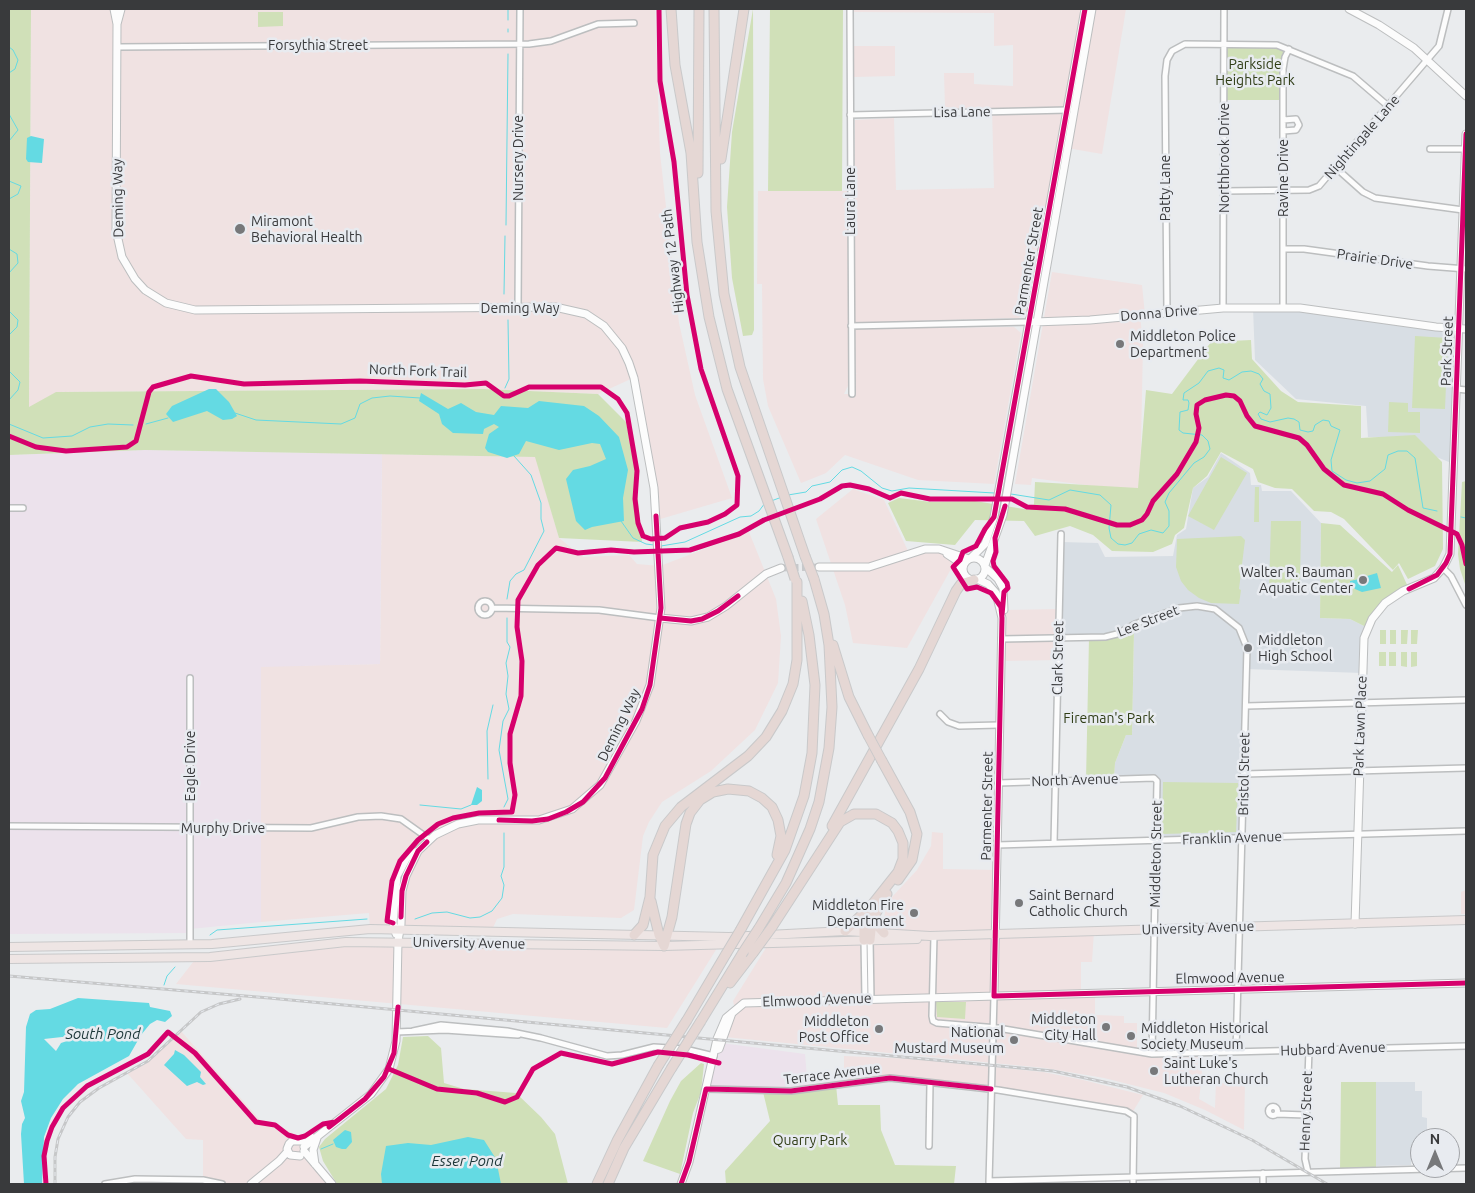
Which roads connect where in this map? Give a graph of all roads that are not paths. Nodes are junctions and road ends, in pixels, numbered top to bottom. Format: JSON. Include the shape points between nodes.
{"nodes":[{"id":1,"x":114,"y":9,"type":"edge"},
{"id":2,"x":121,"y":9,"type":"edge"},
{"id":3,"x":520,"y":9,"type":"edge"},
{"id":4,"x":671,"y":9,"type":"edge"},
{"id":5,"x":699,"y":9,"type":"edge"},
{"id":6,"x":714,"y":9,"type":"edge"},
{"id":7,"x":742,"y":9,"type":"edge"},
{"id":8,"x":850,"y":9,"type":"edge"},
{"id":9,"x":1085,"y":9,"type":"edge"},
{"id":10,"x":1092,"y":9,"type":"edge"},
{"id":11,"x":1224,"y":9,"type":"edge"},
{"id":12,"x":1349,"y":9,"type":"edge"},
{"id":13,"x":1448,"y":9,"type":"edge"},
{"id":14,"x":634,"y":23,"type":"dead end"},
{"id":15,"x":117,"y":24,"type":"junction"},
{"id":16,"x":519,"y":44,"type":"junction"},
{"id":17,"x":1224,"y":45,"type":"junction"},
{"id":18,"x":118,"y":47,"type":"junction"},
{"id":19,"x":1289,"y":50,"type":"junction"},
{"id":20,"x":1428,"y":59,"type":"junction"},
{"id":21,"x":1466,"y":96,"type":"edge"},
{"id":22,"x":1388,"y":106,"type":"junction"},
{"id":23,"x":1070,"y":110,"type":"junction"},
{"id":24,"x":850,"y":115,"type":"junction"},
{"id":25,"x":1283,"y":120,"type":"junction"},
{"id":26,"x":1283,"y":131,"type":"junction"},
{"id":27,"x":1466,"y":134,"type":"edge"},
{"id":28,"x":1430,"y":149,"type":"dead end"},
{"id":29,"x":1465,"y":149,"type":"junction"},
{"id":30,"x":1336,"y":168,"type":"junction"},
{"id":31,"x":1224,"y":191,"type":"junction"},
{"id":32,"x":1283,"y":191,"type":"junction"},
{"id":33,"x":1463,"y":210,"type":"junction"},
{"id":34,"x":716,"y":211,"type":"junction"},
{"id":35,"x":1283,"y":249,"type":"junction"},
{"id":36,"x":1464,"y":269,"type":"edge"},
{"id":37,"x":704,"y":289,"type":"junction"},
{"id":38,"x":518,"y":308,"type":"junction"},
{"id":39,"x":1223,"y":308,"type":"junction"},
{"id":40,"x":1283,"y":308,"type":"junction"},
{"id":41,"x":1167,"y":312,"type":"junction"},
{"id":42,"x":1029,"y":322,"type":"junction"},
{"id":43,"x":1038,"y":322,"type":"junction"},
{"id":44,"x":851,"y":326,"type":"junction"},
{"id":45,"x":1462,"y":328,"type":"edge"},
{"id":46,"x":1457,"y":389,"type":"junction"},
{"id":47,"x":1466,"y":390,"type":"edge"},
{"id":48,"x":852,"y":394,"type":"dead end"},
{"id":49,"x":9,"y":508,"type":"edge"},
{"id":50,"x":23,"y":508,"type":"dead end"},
{"id":51,"x":1061,"y":534,"type":"dead end"},
{"id":52,"x":916,"y":551,"type":"junction"},
{"id":53,"x":970,"y":559,"type":"junction"},
{"id":54,"x":985,"y":566,"type":"junction"},
{"id":55,"x":819,"y":567,"type":"tunnel mouth"},
{"id":56,"x":781,"y":568,"type":"tunnel mouth"},
{"id":57,"x":1444,"y":568,"type":"junction"},
{"id":58,"x":964,"y":572,"type":"junction"},
{"id":59,"x":976,"y":580,"type":"junction"},
{"id":60,"x":796,"y":581,"type":"junction"},
{"id":61,"x":1205,"y":606,"type":"joint"},
{"id":62,"x":1466,"y":606,"type":"edge"},
{"id":63,"x":493,"y":608,"type":"dead end"},
{"id":64,"x":824,"y":614,"type":"junction"},
{"id":65,"x":660,"y":618,"type":"junction"},
{"id":66,"x":1002,"y":618,"type":"junction"},
{"id":67,"x":1059,"y":638,"type":"junction"},
{"id":68,"x":1001,"y":639,"type":"junction"},
{"id":69,"x":190,"y":678,"type":"dead end"},
{"id":70,"x":1466,"y":700,"type":"edge"},
{"id":71,"x":1361,"y":703,"type":"junction"},
{"id":72,"x":1246,"y":706,"type":"junction"},
{"id":73,"x":940,"y":714,"type":"dead end"},
{"id":74,"x":1000,"y":725,"type":"junction"},
{"id":75,"x":1466,"y":768,"type":"edge"},
{"id":76,"x":1359,"y":771,"type":"junction"},
{"id":77,"x":1244,"y":774,"type":"junction"},
{"id":78,"x":1151,"y":778,"type":"joint"},
{"id":79,"x":1056,"y":781,"type":"junction"},
{"id":80,"x":998,"y":783,"type":"junction"},
{"id":81,"x":9,"y":826,"type":"edge"},
{"id":82,"x":190,"y":828,"type":"junction"},
{"id":83,"x":1466,"y":831,"type":"edge"},
{"id":84,"x":1358,"y":834,"type":"junction"},
{"id":85,"x":1242,"y":837,"type":"junction"},
{"id":86,"x":429,"y":839,"type":"junction"},
{"id":87,"x":1157,"y":840,"type":"junction"},
{"id":88,"x":1054,"y":843,"type":"junction"},
{"id":89,"x":823,"y":844,"type":"junction"},
{"id":90,"x":997,"y":844,"type":"junction"},
{"id":91,"x":760,"y":896,"type":"junction"},
{"id":92,"x":650,"y":897,"type":"junction"},
{"id":93,"x":871,"y":906,"type":"junction"},
{"id":94,"x":872,"y":920,"type":"junction"},
{"id":95,"x":1466,"y":920,"type":"edge"},
{"id":96,"x":1355,"y":924,"type":"junction"},
{"id":97,"x":1240,"y":927,"type":"junction"},
{"id":98,"x":397,"y":929,"type":"junction"},
{"id":99,"x":1155,"y":929,"type":"junction"},
{"id":100,"x":845,"y":931,"type":"junction"},
{"id":101,"x":884,"y":933,"type":"junction"},
{"id":102,"x":995,"y":934,"type":"junction"},
{"id":103,"x":634,"y":935,"type":"junction"},
{"id":104,"x":664,"y":935,"type":"junction"},
{"id":105,"x":867,"y":936,"type":"junction"},
{"id":106,"x":931,"y":936,"type":"junction"},
{"id":107,"x":398,"y":941,"type":"junction"},
{"id":108,"x":190,"y":944,"type":"junction"},
{"id":109,"x":664,"y":946,"type":"junction"},
{"id":110,"x":9,"y":947,"type":"edge"},
{"id":111,"x":9,"y":959,"type":"edge"},
{"id":112,"x":1466,"y":983,"type":"edge"},
{"id":113,"x":1237,"y":989,"type":"junction"},
{"id":114,"x":1154,"y":991,"type":"junction"},
{"id":115,"x":994,"y":996,"type":"junction"},
{"id":116,"x":716,"y":997,"type":"junction"},
{"id":117,"x":932,"y":997,"type":"junction"},
{"id":118,"x":868,"y":999,"type":"junction"},
{"id":119,"x":993,"y":1027,"type":"junction"},
{"id":120,"x":396,"y":1032,"type":"junction"},
{"id":121,"x":1466,"y":1046,"type":"edge"},
{"id":122,"x":1309,"y":1050,"type":"junction"},
{"id":123,"x":1236,"y":1052,"type":"junction"},
{"id":124,"x":714,"y":1053,"type":"junction"},
{"id":125,"x":1152,"y":1054,"type":"junction"},
{"id":126,"x":930,"y":1083,"type":"junction"},
{"id":127,"x":706,"y":1089,"type":"junction"},
{"id":128,"x":991,"y":1089,"type":"junction"},
{"id":129,"x":1277,"y":1114,"type":"dead end"},
{"id":130,"x":1306,"y":1115,"type":"junction"},
{"id":131,"x":318,"y":1135,"type":"junction"},
{"id":132,"x":630,"y":1138,"type":"junction"},
{"id":133,"x":929,"y":1146,"type":"dead end"},
{"id":134,"x":298,"y":1150,"type":"junction"},
{"id":135,"x":611,"y":1154,"type":"junction"},
{"id":136,"x":315,"y":1164,"type":"junction"},
{"id":137,"x":1466,"y":1168,"type":"edge"},
{"id":138,"x":1308,"y":1172,"type":"junction"},
{"id":139,"x":1263,"y":1173,"type":"junction"},
{"id":140,"x":1133,"y":1177,"type":"junction"},
{"id":141,"x":989,"y":1183,"type":"edge"},
{"id":142,"x":105,"y":1184,"type":"edge"},
{"id":143,"x":222,"y":1184,"type":"edge"},
{"id":144,"x":251,"y":1184,"type":"edge"},
{"id":145,"x":332,"y":1184,"type":"edge"},
{"id":146,"x":591,"y":1184,"type":"edge"},
{"id":147,"x":597,"y":1184,"type":"edge"},
{"id":148,"x":608,"y":1184,"type":"edge"},
{"id":149,"x":614,"y":1184,"type":"edge"},
{"id":150,"x":681,"y":1184,"type":"edge"},
{"id":151,"x":1133,"y":1184,"type":"edge"},
{"id":152,"x":1263,"y":1184,"type":"edge"}],
"edges":[{"from":1,"to":15,"type":"street","name":"Deming Way"},
{"from":2,"to":15,"type":"street","name":"Deming Way"},
{"from":3,"to":16,"type":"street","name":"Nursery Drive"},
{"from":4,"to":37,"type":"highway","via":[[675,65],[691,152],[694,224]]},
{"from":5,"to":37,"type":"highway","via":[[698,197]]},
{"from":6,"to":34,"type":"highway"},
{"from":7,"to":34,"type":"highway","via":[[723,130]]},
{"from":8,"to":24,"type":"street","name":"Laura Lane"},
{"from":9,"to":23,"type":"street","name":"Parmenter Street"},
{"from":10,"to":23,"type":"street","name":"Parmenter Street"},
{"from":11,"to":17,"type":"street","name":"Northbrook Drive"},
{"from":12,"to":20,"type":"street","via":[[1390,31]]},
{"from":13,"to":20,"type":"street","name":"Nightingale Lane","via":[[1442,39]]},
{"from":14,"to":16,"type":"street","name":"Forsythia Street","via":[[598,24],[551,41]]},
{"from":15,"to":18,"type":"street","name":"Deming Way"},
{"from":16,"to":18,"type":"street","name":"Forsythia Street"},
{"from":16,"to":38,"type":"street","name":"Nursery Drive"},
{"from":17,"to":19,"type":"street","via":[[1277,45]]},
{"from":17,"to":31,"type":"street","name":"Northbrook Drive"},
{"from":17,"to":41,"type":"street","name":"Patty Lane","via":[[1185,44],[1172,51],[1167,64]]},
{"from":18,"to":38,"type":"street","name":"Deming Way","via":[[117,240],[122,257],[135,279],[156,297],[175,306],[195,310]]},
{"from":19,"to":22,"type":"street","via":[[1353,76]]},
{"from":19,"to":25,"type":"street","name":"Ravine Drive","via":[[1283,69]]},
{"from":20,"to":21,"type":"street"},
{"from":20,"to":22,"type":"street","name":"Nightingale Lane"},
{"from":22,"to":30,"type":"street","name":"Nightingale Lane"},
{"from":23,"to":24,"type":"street","name":"Lisa Lane"},
{"from":23,"to":42,"type":"street","name":"Parmenter Street"},
{"from":23,"to":43,"type":"street","name":"Parmenter Street"},
{"from":24,"to":44,"type":"street","name":"Laura Lane"},
{"from":25,"to":26,"type":"street","name":"Ravine Drive"},
{"from":25,"to":26,"type":"street","via":[[1296,119],[1298,125],[1296,130]]},
{"from":26,"to":32,"type":"street","name":"Ravine Drive"},
{"from":27,"to":29,"type":"street","name":"Park Street"},
{"from":28,"to":29,"type":"street"},
{"from":29,"to":33,"type":"street","name":"Park Street"},
{"from":30,"to":32,"type":"street","name":"Nightingale Lane","via":[[1315,188]]},
{"from":30,"to":33,"type":"street","via":[[1363,192],[1375,198]]},
{"from":31,"to":32,"type":"street","name":"Nightingale Lane"},
{"from":31,"to":39,"type":"street","name":"Northbrook Drive"},
{"from":32,"to":35,"type":"street","name":"Ravine Drive"},
{"from":33,"to":36,"type":"street","name":"Park Street"},
{"from":34,"to":64,"type":"highway","bridge":true,"via":[[720,266],[734,346]]},
{"from":35,"to":36,"type":"street","name":"Prairie Drive"},
{"from":35,"to":40,"type":"street","name":"Ravine Drive"},
{"from":36,"to":45,"type":"street","name":"Park Street"},
{"from":37,"to":60,"type":"highway","bridge":true,"via":[[727,389]]},
{"from":38,"to":65,"type":"street","name":"Deming Way","via":[[554,307],[586,314],[604,326],[622,348],[635,386],[654,488]]},
{"from":39,"to":40,"type":"street","name":"Donna Drive"},
{"from":39,"to":41,"type":"street","name":"Donna Drive"},
{"from":40,"to":45,"type":"street","name":"Donna Drive"},
{"from":41,"to":43,"type":"street","name":"Donna Drive"},
{"from":42,"to":43,"type":"street","name":"Donna Drive"},
{"from":42,"to":44,"type":"street","name":"Donna Drive"},
{"from":42,"to":53,"type":"street","name":"Parmenter Street","via":[[997,502],[985,544]]},
{"from":43,"to":54,"type":"street","name":"Parmenter Street","via":[[1006,502]]},
{"from":44,"to":48,"type":"street","name":"Laura Lane"},
{"from":45,"to":46,"type":"street","name":"Park Street"},
{"from":46,"to":47,"type":"street"},
{"from":46,"to":57,"type":"street","name":"Park Street","via":[[1450,548]]},
{"from":49,"to":50,"type":"street"},
{"from":51,"to":67,"type":"street","name":"Clark Street"},
{"from":52,"to":53,"type":"street","via":[[939,549]]},
{"from":52,"to":55,"type":"street","via":[[869,567]]},
{"from":52,"to":58,"type":"street","via":[[947,554]]},
{"from":53,"to":54,"type":"street","via":[[978,558]]},
{"from":53,"to":58,"type":"street","via":[[964,566]]},
{"from":54,"to":59,"type":"street","via":[[984,573]]},
{"from":54,"to":66,"type":"street","name":"Parmenter Street","via":[[1003,588]]},
{"from":56,"to":65,"type":"street","via":[[766,574],[708,617],[692,621]]},
{"from":57,"to":62,"type":"street"},
{"from":57,"to":71,"type":"street","name":"Park Lawn Place","via":[[1430,581],[1391,598],[1372,619],[1363,644]]},
{"from":58,"to":59,"type":"street"},
{"from":59,"to":66,"type":"street","name":"Parmenter Street","via":[[988,584],[996,593]]},
{"from":59,"to":89,"type":"highway","via":[[963,583],[956,591],[919,669]]},
{"from":60,"to":91,"type":"highway","via":[[807,620],[813,661],[814,736],[804,796],[779,863]]},
{"from":60,"to":92,"type":"highway","via":[[797,660],[793,684],[784,705],[771,730],[748,756],[688,801],[670,819],[653,855]]},
{"from":61,"to":67,"type":"street","name":"Lee Street","via":[[1180,608],[1117,634]]},
{"from":61,"to":72,"type":"street","name":"Bristol Street","via":[[1216,609],[1239,628],[1244,637],[1247,648]]},
{"from":63,"to":65,"type":"street","via":[[599,610]]},
{"from":64,"to":94,"type":"highway","bridge":true,"via":[[849,697],[914,820],[917,841],[908,868],[881,902]]},
{"from":64,"to":116,"type":"highway","bridge":true,"via":[[832,707],[829,748],[819,802],[786,883]]},
{"from":65,"to":86,"type":"street","name":"Deming Way","via":[[645,703],[605,778],[592,794],[566,812],[548,819],[464,822],[450,826]]},
{"from":66,"to":68,"type":"street","name":"Parmenter Street"},
{"from":67,"to":68,"type":"street","name":"Lee Street"},
{"from":67,"to":79,"type":"street","name":"Clark Street"},
{"from":68,"to":74,"type":"street","name":"Parmenter Street"},
{"from":69,"to":82,"type":"street","name":"Eagle Drive"},
{"from":70,"to":71,"type":"street"},
{"from":71,"to":72,"type":"street"},
{"from":71,"to":76,"type":"street","name":"Park Lawn Place"},
{"from":72,"to":77,"type":"street","name":"Bristol Street"},
{"from":73,"to":74,"type":"street","via":[[959,726]]},
{"from":74,"to":80,"type":"street","name":"Parmenter Street"},
{"from":75,"to":76,"type":"street"},
{"from":76,"to":77,"type":"street"},
{"from":76,"to":84,"type":"street","name":"Park Lawn Place"},
{"from":77,"to":85,"type":"street","name":"Bristol Street"},
{"from":78,"to":79,"type":"street","name":"North Avenue"},
{"from":78,"to":87,"type":"street","name":"Middleton Street","via":[[1157,782]]},
{"from":79,"to":80,"type":"street","name":"North Avenue"},
{"from":79,"to":88,"type":"street","name":"Clark Street"},
{"from":80,"to":90,"type":"street","name":"Parmenter Street"},
{"from":81,"to":82,"type":"street","name":"Murphy Drive"},
{"from":82,"to":86,"type":"street","name":"Murphy Drive","via":[[311,828],[358,817],[388,816],[411,824]]},
{"from":82,"to":108,"type":"street","name":"Eagle Drive"},
{"from":83,"to":84,"type":"street","name":"Franklin Avenue"},
{"from":84,"to":85,"type":"street","name":"Franklin Avenue"},
{"from":84,"to":96,"type":"street","name":"Park Lawn Place"},
{"from":85,"to":87,"type":"street","name":"Franklin Avenue"},
{"from":85,"to":97,"type":"street","name":"Bristol Street"},
{"from":86,"to":98,"type":"street","name":"Deming Way","via":[[418,851],[403,885]]},
{"from":87,"to":88,"type":"street","name":"Franklin Avenue"},
{"from":87,"to":99,"type":"street","name":"Middleton Street"},
{"from":88,"to":90,"type":"street","name":"Franklin Avenue"},
{"from":89,"to":93,"type":"highway","via":[[840,822],[854,814],[876,814],[896,827],[903,843],[901,865]]},
{"from":89,"to":116,"type":"highway","bridge":true,"via":[[772,927],[725,991]]},
{"from":90,"to":102,"type":"street","name":"Parmenter Street"},
{"from":91,"to":104,"type":"highway","via":[[780,847],[781,831],[776,813],[768,803],[748,791],[728,789],[713,792],[700,800],[688,818]]},
{"from":91,"to":135,"type":"highway","bridge":true,"via":[[658,1066]]},
{"from":92,"to":103,"type":"highway","via":[[643,925]]},
{"from":92,"to":104,"type":"highway"},
{"from":93,"to":100,"type":"highway"},
{"from":93,"to":105,"type":"highway"},
{"from":94,"to":101,"type":"highway"},
{"from":94,"to":105,"type":"highway"},
{"from":95,"to":96,"type":"main road","name":"University Avenue"},
{"from":96,"to":97,"type":"main road","name":"University Avenue"},
{"from":97,"to":99,"type":"main road","name":"University Avenue"},
{"from":97,"to":113,"type":"street","name":"Bristol Street"},
{"from":98,"to":103,"type":"main road","name":"University Avenue"},
{"from":98,"to":107,"type":"street","name":"Deming Way"},
{"from":98,"to":108,"type":"main road","name":"University Avenue"},
{"from":99,"to":102,"type":"main road","name":"University Avenue"},
{"from":99,"to":114,"type":"street","name":"Middleton Street"},
{"from":100,"to":104,"type":"main road","name":"University Avenue","via":[[747,936]]},
{"from":100,"to":105,"type":"main road","name":"University Avenue"},
{"from":101,"to":105,"type":"main road","name":"University Avenue"},
{"from":101,"to":106,"type":"main road","name":"University Avenue"},
{"from":102,"to":106,"type":"main road","name":"University Avenue"},
{"from":102,"to":115,"type":"street","name":"Parmenter Street"},
{"from":103,"to":104,"type":"main road","name":"University Avenue"},
{"from":104,"to":109,"type":"highway"},
{"from":105,"to":106,"type":"main road","name":"University Avenue","via":[[909,940]]},
{"from":105,"to":109,"type":"main road","name":"University Avenue"},
{"from":105,"to":118,"type":"street"},
{"from":106,"to":117,"type":"street"},
{"from":107,"to":109,"type":"main road","name":"University Avenue"},
{"from":107,"to":111,"type":"main road","name":"University Avenue","via":[[346,942],[210,957]]},
{"from":107,"to":120,"type":"street","name":"Deming Way"},
{"from":108,"to":110,"type":"main road","name":"University Avenue"},
{"from":112,"to":113,"type":"street","name":"Elmwood Avenue"},
{"from":113,"to":114,"type":"street","name":"Elmwood Avenue"},
{"from":113,"to":123,"type":"street","name":"Bristol Street"},
{"from":114,"to":115,"type":"street","name":"Elmwood Avenue"},
{"from":114,"to":125,"type":"street","name":"Middleton Street"},
{"from":115,"to":117,"type":"street","name":"Elmwood Avenue"},
{"from":115,"to":119,"type":"street","name":"Parmenter Street"},
{"from":116,"to":132,"type":"highway","bridge":true},
{"from":117,"to":118,"type":"street","name":"Elmwood Avenue"},
{"from":117,"to":119,"type":"street","name":"Hubbard Avenue","via":[[934,1021]]},
{"from":118,"to":124,"type":"street","name":"Elmwood Avenue","via":[[750,1002],[738,1006]]},
{"from":119,"to":125,"type":"street","name":"Hubbard Avenue"},
{"from":119,"to":128,"type":"street","name":"Parmenter Street"},
{"from":120,"to":124,"type":"street","via":[[445,1025],[507,1031],[607,1056],[654,1047]]},
{"from":120,"to":131,"type":"street","name":"Deming Way","via":[[392,1061],[380,1083],[365,1099]]},
{"from":121,"to":122,"type":"street","name":"Hubbard Avenue"},
{"from":122,"to":123,"type":"street","name":"Hubbard Avenue"},
{"from":122,"to":130,"type":"street","name":"Henry Street"},
{"from":123,"to":125,"type":"street","name":"Hubbard Avenue"},
{"from":124,"to":127,"type":"street"},
{"from":126,"to":127,"type":"street","name":"Terrace Avenue","via":[[890,1078],[791,1091]]},
{"from":126,"to":128,"type":"street","name":"Terrace Avenue"},
{"from":126,"to":133,"type":"street"},
{"from":127,"to":150,"type":"street"},
{"from":128,"to":140,"type":"street","name":"Terrace Avenue","via":[[1132,1113]]},
{"from":128,"to":141,"type":"street","name":"Parmenter Street"},
{"from":129,"to":130,"type":"street"},
{"from":130,"to":138,"type":"street","name":"Henry Street","via":[[1305,1159]]},
{"from":131,"to":134,"type":"street","name":"Deming Way"},
{"from":131,"to":136,"type":"street","via":[[313,1150]]},
{"from":132,"to":148,"type":"highway"},
{"from":132,"to":149,"type":"highway"},
{"from":134,"to":136,"type":"street"},
{"from":134,"to":144,"type":"street","name":"Deming Way"},
{"from":135,"to":146,"type":"highway","via":[[601,1164]]},
{"from":135,"to":147,"type":"highway"},
{"from":136,"to":145,"type":"street"},
{"from":137,"to":138,"type":"street"},
{"from":138,"to":139,"type":"street"},
{"from":139,"to":140,"type":"street"},
{"from":139,"to":152,"type":"street"},
{"from":140,"to":141,"type":"street"},
{"from":140,"to":151,"type":"street"},
{"from":142,"to":143,"type":"street","via":[[129,1179],[202,1180]]}]}
